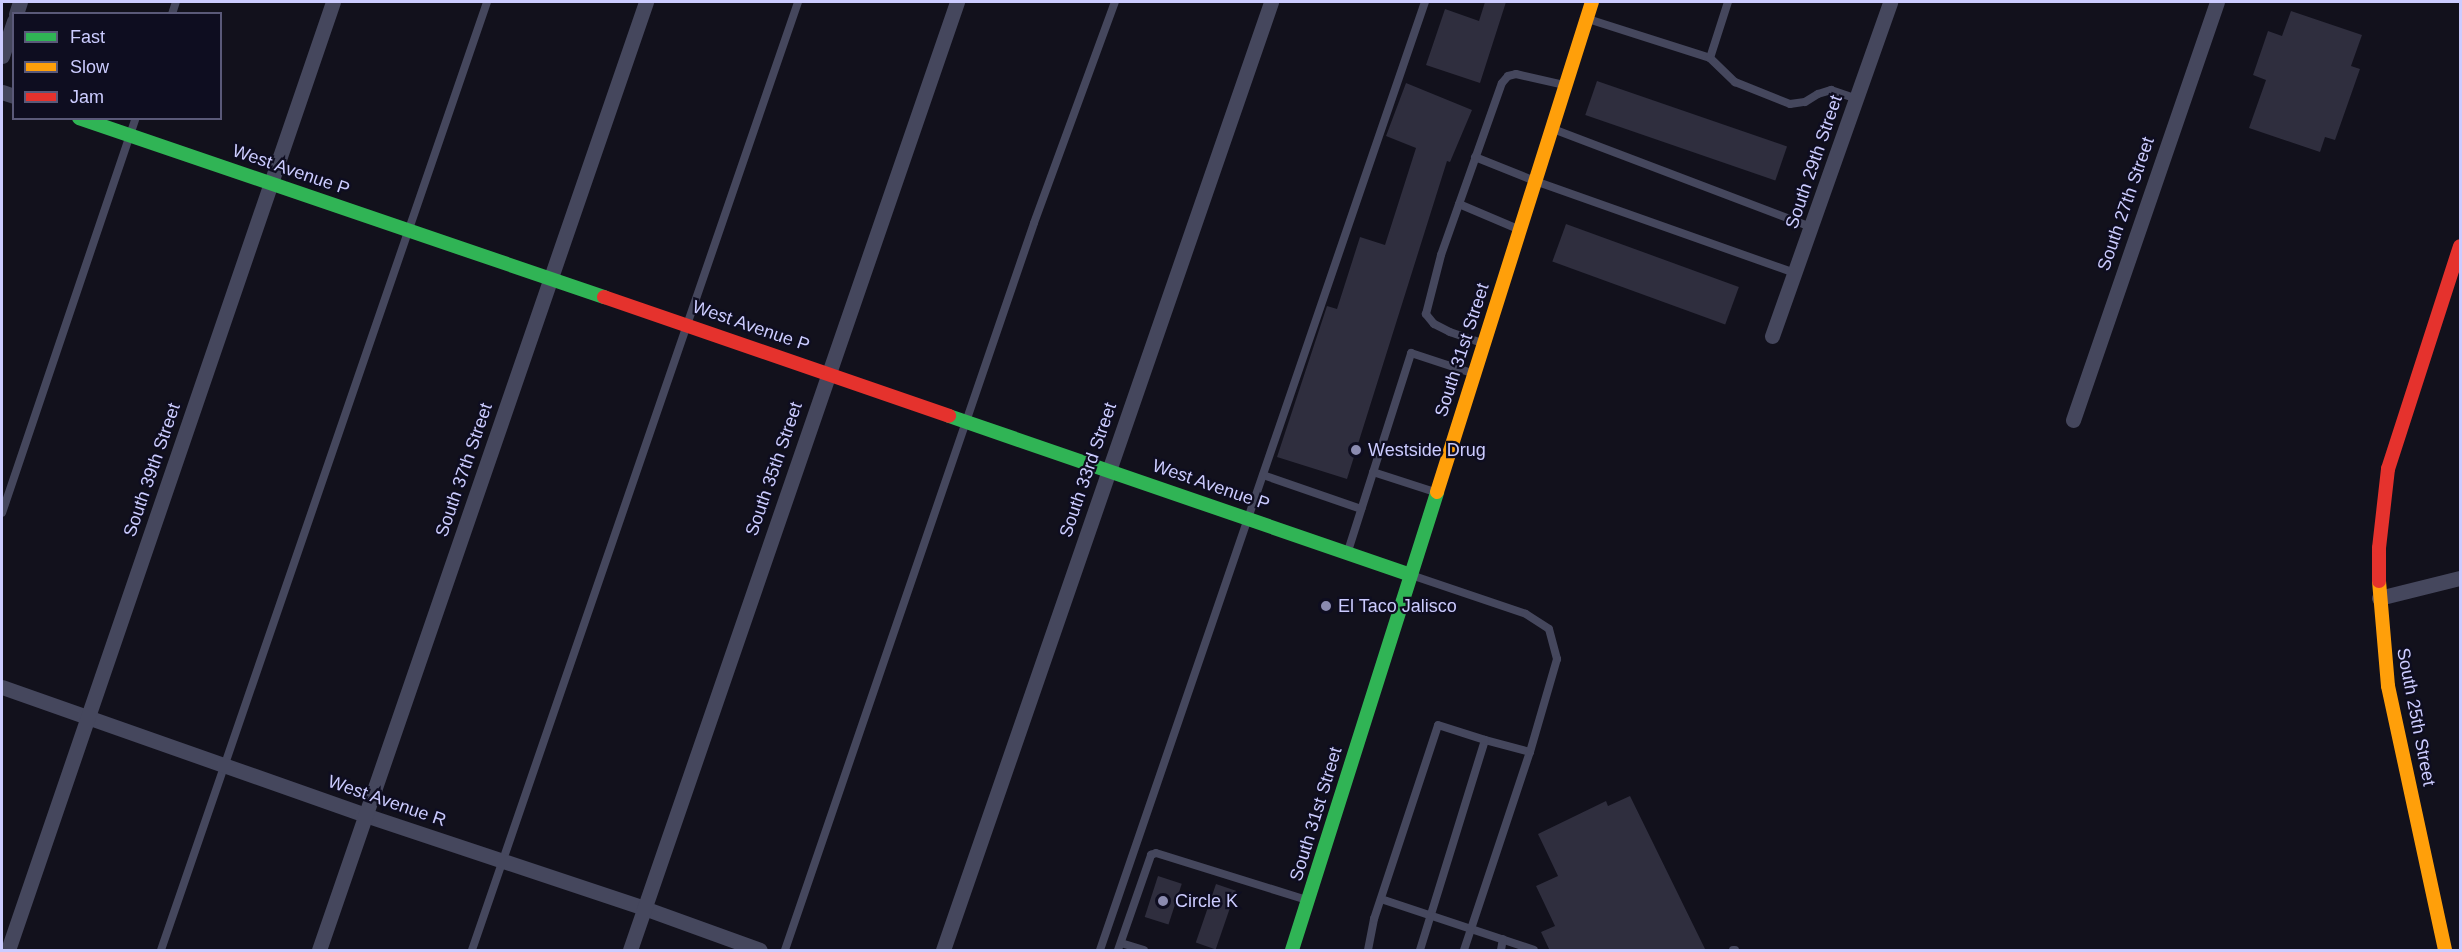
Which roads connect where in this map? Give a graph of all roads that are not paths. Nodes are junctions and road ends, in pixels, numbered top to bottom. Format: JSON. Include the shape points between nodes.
{"nodes":[{"id":1,"x":333,"y":2,"type":"edge"},
{"id":2,"x":486,"y":2,"type":"edge"},
{"id":3,"x":645,"y":2,"type":"edge"},
{"id":4,"x":798,"y":2,"type":"edge"},
{"id":5,"x":957,"y":2,"type":"edge"},
{"id":6,"x":1115,"y":2,"type":"edge"},
{"id":7,"x":1271,"y":2,"type":"edge"},
{"id":8,"x":1425,"y":2,"type":"edge"},
{"id":9,"x":1592,"y":2,"type":"edge"},
{"id":10,"x":1728,"y":2,"type":"edge"},
{"id":11,"x":1890,"y":2,"type":"edge"},
{"id":12,"x":2217,"y":2,"type":"edge"},
{"id":13,"x":1586,"y":19,"type":"junction"},
{"id":14,"x":12,"y":27,"type":"edge"},
{"id":15,"x":2,"y":56,"type":"edge"},
{"id":16,"x":1710,"y":58,"type":"junction"},
{"id":17,"x":1565,"y":86,"type":"junction"},
{"id":18,"x":1857,"y":99,"type":"junction"},
{"id":19,"x":85,"y":120,"type":"edge"},
{"id":20,"x":135,"y":120,"type":"edge"},
{"id":21,"x":1551,"y":129,"type":"junction"},
{"id":22,"x":130,"y":136,"type":"junction"},
{"id":23,"x":1475,"y":157,"type":"junction"},
{"id":24,"x":1535,"y":181,"type":"junction"},
{"id":25,"x":271,"y":184,"type":"junction"},
{"id":26,"x":1459,"y":204,"type":"junction"},
{"id":27,"x":1811,"y":227,"type":"junction"},
{"id":28,"x":409,"y":230,"type":"junction"},
{"id":29,"x":1519,"y":230,"type":"junction"},
{"id":30,"x":2460,"y":246,"type":"edge"},
{"id":31,"x":1795,"y":273,"type":"junction"},
{"id":32,"x":550,"y":278,"type":"junction"},
{"id":33,"x":685,"y":324,"type":"junction"},
{"id":34,"x":1772,"y":336,"type":"dead end"},
{"id":35,"x":1483,"y":344,"type":"junction"},
{"id":36,"x":827,"y":373,"type":"junction"},
{"id":37,"x":1474,"y":373,"type":"junction"},
{"id":38,"x":2073,"y":420,"type":"dead end"},
{"id":39,"x":966,"y":422,"type":"junction"},
{"id":40,"x":1108,"y":470,"type":"junction"},
{"id":41,"x":1373,"y":472,"type":"junction"},
{"id":42,"x":1263,"y":475,"type":"junction"},
{"id":43,"x":1436,"y":492,"type":"junction"},
{"id":44,"x":1361,"y":509,"type":"junction"},
{"id":45,"x":2,"y":513,"type":"edge"},
{"id":46,"x":1248,"y":519,"type":"junction"},
{"id":47,"x":1348,"y":553,"type":"junction"},
{"id":48,"x":1410,"y":575,"type":"junction"},
{"id":49,"x":2460,"y":578,"type":"edge"},
{"id":50,"x":2379,"y":598,"type":"junction"},
{"id":51,"x":2,"y":687,"type":"edge"},
{"id":52,"x":88,"y":717,"type":"junction"},
{"id":53,"x":1485,"y":740,"type":"junction"},
{"id":54,"x":1530,"y":753,"type":"junction"},
{"id":55,"x":224,"y":765,"type":"junction"},
{"id":56,"x":365,"y":815,"type":"junction"},
{"id":57,"x":503,"y":861,"type":"junction"},
{"id":58,"x":1381,"y":899,"type":"junction"},
{"id":59,"x":1308,"y":900,"type":"junction"},
{"id":60,"x":644,"y":908,"type":"junction"},
{"id":61,"x":1430,"y":915,"type":"junction"},
{"id":62,"x":1472,"y":928,"type":"junction"},
{"id":63,"x":1503,"y":939,"type":"junction"},
{"id":64,"x":1120,"y":947,"type":"edge"},
{"id":65,"x":8,"y":951,"type":"edge"},
{"id":66,"x":161,"y":951,"type":"edge"},
{"id":67,"x":319,"y":951,"type":"edge"},
{"id":68,"x":472,"y":951,"type":"edge"},
{"id":69,"x":630,"y":951,"type":"edge"},
{"id":70,"x":760,"y":951,"type":"edge"},
{"id":71,"x":785,"y":951,"type":"edge"},
{"id":72,"x":943,"y":951,"type":"edge"},
{"id":73,"x":1100,"y":951,"type":"edge"},
{"id":74,"x":1144,"y":951,"type":"edge"},
{"id":75,"x":1292,"y":951,"type":"edge"},
{"id":76,"x":1368,"y":951,"type":"edge"},
{"id":77,"x":1420,"y":951,"type":"edge"},
{"id":78,"x":1464,"y":951,"type":"edge"},
{"id":79,"x":1501,"y":951,"type":"edge"},
{"id":80,"x":1534,"y":951,"type":"edge"},
{"id":81,"x":2445,"y":951,"type":"edge"}],
"edges":[{"from":1,"to":25,"type":"street","name":"South 39th Street"},
{"from":2,"to":28,"type":"lane"},
{"from":3,"to":32,"type":"street","name":"South 37th Street"},
{"from":4,"to":33,"type":"lane"},
{"from":5,"to":36,"type":"street","name":"South 35th Street"},
{"from":6,"to":39,"type":"lane"},
{"from":7,"to":40,"type":"street","name":"South 33rd Street"},
{"from":8,"to":42,"type":"lane"},
{"from":9,"to":13,"type":"street","name":"South 31st Street"},
{"from":10,"to":16,"type":"lane"},
{"from":11,"to":18,"type":"street","name":"South 29th Street"},
{"from":12,"to":38,"type":"street","name":"South 27th Street"},
{"from":13,"to":16,"type":"lane"},
{"from":13,"to":17,"type":"street","name":"South 31st Street"},
{"from":14,"to":15,"type":"street"},
{"from":16,"to":18,"type":"lane","via":[[1735,82],[1790,104],[1831,90]]},
{"from":17,"to":21,"type":"street","name":"South 31st Street"},
{"from":17,"to":23,"type":"lane","via":[[1516,74],[1508,76]]},
{"from":18,"to":27,"type":"street","name":"South 29th Street"},
{"from":19,"to":22,"type":"street","name":"West Avenue P"},
{"from":20,"to":22,"type":"lane"},
{"from":21,"to":24,"type":"street","name":"South 31st Street"},
{"from":21,"to":27,"type":"lane"},
{"from":22,"to":25,"type":"street","name":"West Avenue P"},
{"from":22,"to":45,"type":"lane"},
{"from":23,"to":24,"type":"lane"},
{"from":23,"to":26,"type":"lane"},
{"from":24,"to":29,"type":"street","name":"South 31st Street"},
{"from":24,"to":31,"type":"lane"},
{"from":25,"to":28,"type":"street","name":"West Avenue P"},
{"from":25,"to":52,"type":"street","name":"South 39th Street"},
{"from":26,"to":29,"type":"lane"},
{"from":26,"to":35,"type":"lane","via":[[1426,314],[1434,324]]},
{"from":27,"to":31,"type":"street","name":"South 29th Street"},
{"from":28,"to":32,"type":"street","name":"West Avenue P"},
{"from":28,"to":55,"type":"lane"},
{"from":29,"to":35,"type":"street","name":"South 31st Street"},
{"from":30,"to":50,"type":"street","name":"South 25th Street","via":[[2388,469],[2379,548]]},
{"from":31,"to":34,"type":"street","name":"South 29th Street"},
{"from":32,"to":33,"type":"street","name":"West Avenue P"},
{"from":32,"to":56,"type":"street","name":"South 37th Street"},
{"from":33,"to":36,"type":"street","name":"West Avenue P"},
{"from":33,"to":57,"type":"lane"},
{"from":35,"to":37,"type":"street","name":"South 31st Street"},
{"from":36,"to":39,"type":"street","name":"West Avenue P"},
{"from":36,"to":60,"type":"street","name":"South 35th Street"},
{"from":37,"to":41,"type":"lane","via":[[1411,352]]},
{"from":37,"to":43,"type":"street","name":"South 31st Street"},
{"from":39,"to":40,"type":"street","name":"West Avenue P"},
{"from":39,"to":71,"type":"lane"},
{"from":40,"to":46,"type":"street","name":"West Avenue P"},
{"from":40,"to":72,"type":"street","name":"South 33rd Street"},
{"from":41,"to":43,"type":"lane"},
{"from":41,"to":44,"type":"lane"},
{"from":42,"to":44,"type":"lane"},
{"from":42,"to":46,"type":"lane"},
{"from":43,"to":48,"type":"street","name":"South 31st Street"},
{"from":44,"to":47,"type":"lane"},
{"from":46,"to":47,"type":"street","name":"West Avenue P"},
{"from":46,"to":73,"type":"lane"},
{"from":47,"to":48,"type":"street","name":"West Avenue P"},
{"from":48,"to":54,"type":"lane","via":[[1526,614],[1549,629],[1557,659]]},
{"from":48,"to":59,"type":"street","name":"South 31st Street"},
{"from":49,"to":50,"type":"street"},
{"from":50,"to":81,"type":"street","name":"South 25th Street","via":[[2388,686]]},
{"from":51,"to":52,"type":"street","name":"West Avenue R"},
{"from":52,"to":55,"type":"street","name":"West Avenue R"},
{"from":52,"to":65,"type":"street","name":"South 39th Street"},
{"from":53,"to":54,"type":"lane"},
{"from":53,"to":58,"type":"lane","via":[[1438,725]]},
{"from":53,"to":61,"type":"lane"},
{"from":54,"to":62,"type":"lane"},
{"from":55,"to":56,"type":"street","name":"West Avenue R"},
{"from":55,"to":66,"type":"lane"},
{"from":56,"to":57,"type":"street","name":"West Avenue R"},
{"from":56,"to":67,"type":"street","name":"South 37th Street"},
{"from":57,"to":60,"type":"street","name":"West Avenue R"},
{"from":57,"to":68,"type":"lane"},
{"from":58,"to":61,"type":"lane"},
{"from":58,"to":76,"type":"lane"},
{"from":59,"to":64,"type":"lane","via":[[1156,853],[1150,855]]},
{"from":59,"to":75,"type":"street","name":"South 31st Street"},
{"from":60,"to":69,"type":"street","name":"South 35th Street"},
{"from":60,"to":70,"type":"street","name":"West Avenue R"},
{"from":61,"to":62,"type":"lane"},
{"from":61,"to":77,"type":"lane"},
{"from":62,"to":63,"type":"lane"},
{"from":62,"to":78,"type":"lane"},
{"from":63,"to":79,"type":"lane"},
{"from":63,"to":80,"type":"lane"},
{"from":64,"to":74,"type":"lane"}]}
